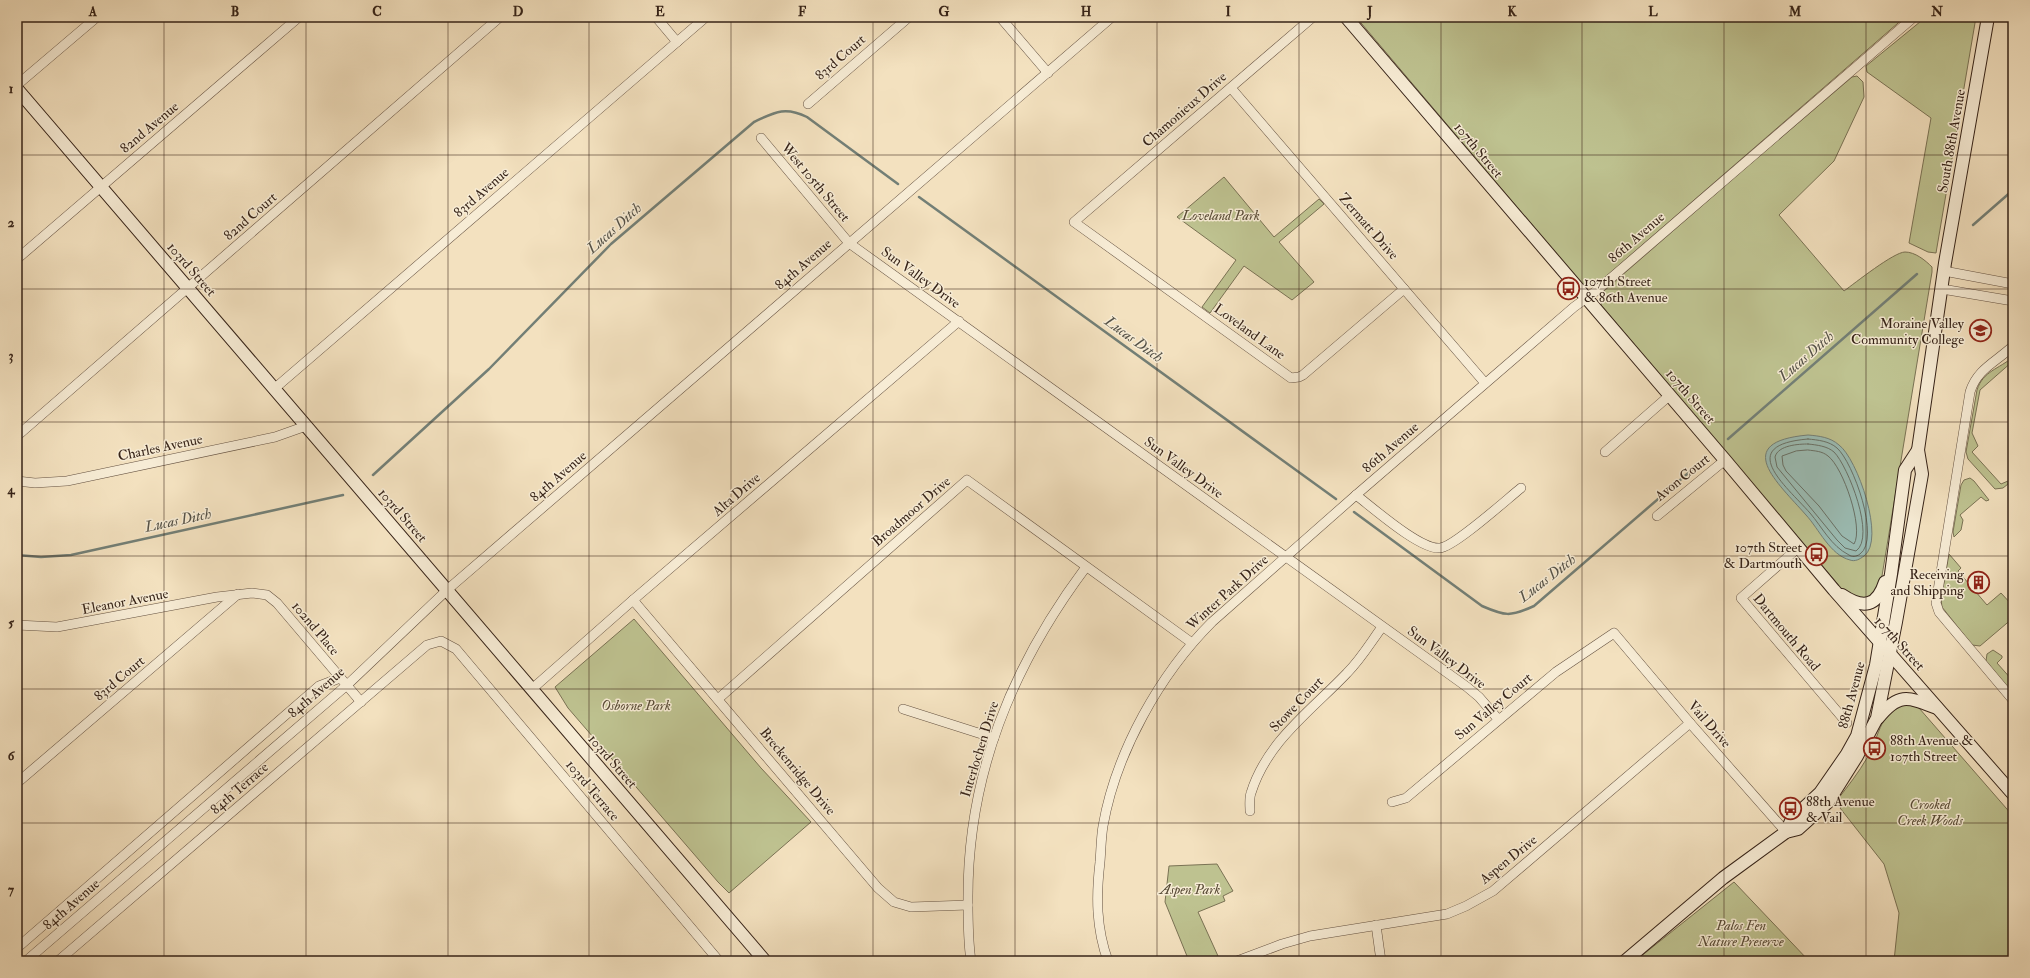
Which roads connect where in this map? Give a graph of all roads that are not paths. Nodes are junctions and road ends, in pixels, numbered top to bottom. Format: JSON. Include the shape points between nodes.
{"nodes":[{"id":1,"x":97,"y":17,"type":"edge"},
{"id":2,"x":299,"y":17,"type":"edge"},
{"id":3,"x":500,"y":17,"type":"edge"},
{"id":4,"x":656,"y":17,"type":"edge"},
{"id":5,"x":706,"y":17,"type":"edge"},
{"id":6,"x":909,"y":17,"type":"edge"},
{"id":7,"x":1000,"y":17,"type":"edge"},
{"id":8,"x":1112,"y":17,"type":"edge"},
{"id":9,"x":1313,"y":17,"type":"edge"},
{"id":10,"x":1346,"y":17,"type":"edge"},
{"id":11,"x":1914,"y":17,"type":"edge"},
{"id":12,"x":1988,"y":17,"type":"edge"},
{"id":13,"x":677,"y":42,"type":"junction"},
{"id":14,"x":1048,"y":73,"type":"junction"},
{"id":15,"x":17,"y":85,"type":"edge"},
{"id":16,"x":1231,"y":88,"type":"junction"},
{"id":17,"x":17,"y":89,"type":"edge"},
{"id":18,"x":808,"y":104,"type":"dead end"},
{"id":19,"x":761,"y":138,"type":"dead end"},
{"id":20,"x":101,"y":186,"type":"junction"},
{"id":21,"x":1074,"y":222,"type":"joint"},
{"id":22,"x":849,"y":243,"type":"junction"},
{"id":23,"x":17,"y":259,"type":"edge"},
{"id":24,"x":1944,"y":271,"type":"junction"},
{"id":25,"x":2013,"y":284,"type":"edge"},
{"id":26,"x":189,"y":289,"type":"junction"},
{"id":27,"x":1404,"y":289,"type":"junction"},
{"id":28,"x":1942,"y":289,"type":"junction"},
{"id":29,"x":1586,"y":298,"type":"junction"},
{"id":30,"x":2013,"y":301,"type":"edge"},
{"id":31,"x":959,"y":321,"type":"junction"},
{"id":32,"x":2013,"y":346,"type":"edge"},
{"id":33,"x":1485,"y":383,"type":"junction"},
{"id":34,"x":274,"y":389,"type":"junction"},
{"id":35,"x":1670,"y":395,"type":"junction"},
{"id":36,"x":306,"y":426,"type":"junction"},
{"id":37,"x":17,"y":436,"type":"edge"},
{"id":38,"x":1918,"y":450,"type":"junction"},
{"id":39,"x":1605,"y":452,"type":"dead end"},
{"id":40,"x":1725,"y":460,"type":"junction"},
{"id":41,"x":17,"y":481,"type":"edge"},
{"id":42,"x":1520,"y":488,"type":"dead end"},
{"id":43,"x":1356,"y":495,"type":"junction"},
{"id":44,"x":1657,"y":516,"type":"dead end"},
{"id":45,"x":1798,"y":548,"type":"junction"},
{"id":46,"x":1286,"y":558,"type":"junction"},
{"id":47,"x":1086,"y":567,"type":"junction"},
{"id":48,"x":1891,"y":574,"type":"junction"},
{"id":49,"x":447,"y":590,"type":"junction"},
{"id":50,"x":1834,"y":590,"type":"junction"},
{"id":51,"x":238,"y":594,"type":"junction"},
{"id":52,"x":633,"y":600,"type":"junction"},
{"id":53,"x":17,"y":625,"type":"edge"},
{"id":54,"x":1382,"y":627,"type":"junction"},
{"id":55,"x":1614,"y":633,"type":"joint"},
{"id":56,"x":441,"y":641,"type":"joint"},
{"id":57,"x":1192,"y":643,"type":"junction"},
{"id":58,"x":1879,"y":643,"type":"junction"},
{"id":59,"x":1890,"y":654,"type":"junction"},
{"id":60,"x":340,"y":678,"type":"junction"},
{"id":61,"x":347,"y":685,"type":"junction"},
{"id":62,"x":532,"y":689,"type":"junction"},
{"id":63,"x":718,"y":699,"type":"junction"},
{"id":64,"x":2013,"y":700,"type":"edge"},
{"id":65,"x":361,"y":702,"type":"junction"},
{"id":66,"x":903,"y":709,"type":"dead end"},
{"id":67,"x":1939,"y":709,"type":"junction"},
{"id":68,"x":1877,"y":718,"type":"junction"},
{"id":69,"x":1498,"y":719,"type":"junction"},
{"id":70,"x":1690,"y":723,"type":"junction"},
{"id":71,"x":1847,"y":723,"type":"dead end"},
{"id":72,"x":994,"y":738,"type":"junction"},
{"id":73,"x":17,"y":783,"type":"edge"},
{"id":74,"x":2013,"y":794,"type":"edge"},
{"id":75,"x":1392,"y":802,"type":"dead end"},
{"id":76,"x":1250,"y":811,"type":"dead end"},
{"id":77,"x":1786,"y":832,"type":"junction"},
{"id":78,"x":968,"y":905,"type":"junction"},
{"id":79,"x":1376,"y":925,"type":"junction"},
{"id":80,"x":17,"y":948,"type":"edge"},
{"id":81,"x":26,"y":961,"type":"edge"},
{"id":82,"x":58,"y":961,"type":"edge"},
{"id":83,"x":719,"y":961,"type":"edge"},
{"id":84,"x":765,"y":961,"type":"edge"},
{"id":85,"x":971,"y":961,"type":"edge"},
{"id":86,"x":1108,"y":961,"type":"edge"},
{"id":87,"x":1237,"y":961,"type":"edge"},
{"id":88,"x":1381,"y":961,"type":"edge"},
{"id":89,"x":1625,"y":961,"type":"edge"}],
"edges":[{"from":1,"to":15,"type":"street"},
{"from":2,"to":20,"type":"street","name":"82nd Avenue"},
{"from":3,"to":26,"type":"street","name":"82nd Court"},
{"from":4,"to":13,"type":"street"},
{"from":5,"to":13,"type":"street","name":"83rd Avenue"},
{"from":6,"to":18,"type":"street","name":"83rd Court"},
{"from":7,"to":14,"type":"street"},
{"from":8,"to":14,"type":"street","name":"84th Avenue"},
{"from":9,"to":16,"type":"street","name":"Chamonieux Drive"},
{"from":10,"to":29,"type":"street","name":"107th Street"},
{"from":11,"to":29,"type":"street","name":"86th Avenue"},
{"from":12,"to":24,"type":"street","name":"South 88th Avenue"},
{"from":13,"to":34,"type":"street","name":"83rd Avenue"},
{"from":14,"to":22,"type":"street","name":"84th Avenue"},
{"from":16,"to":21,"type":"street","name":"Chamonieux Drive"},
{"from":16,"to":27,"type":"street","name":"Zermatt Drive"},
{"from":17,"to":20,"type":"street","name":"103rd Street"},
{"from":19,"to":22,"type":"street","name":"West 105th Street"},
{"from":20,"to":23,"type":"street","name":"82nd Avenue"},
{"from":20,"to":26,"type":"street","name":"103rd Street"},
{"from":21,"to":27,"type":"street","name":"Loveland Lane","via":[[1291,378],[1303,375]]},
{"from":22,"to":31,"type":"street","name":"Sun Valley Drive"},
{"from":22,"to":49,"type":"street","name":"84th Avenue"},
{"from":24,"to":25,"type":"street"},
{"from":24,"to":28,"type":"street"},
{"from":26,"to":34,"type":"street","name":"103rd Street"},
{"from":26,"to":37,"type":"street","name":"82nd Court"},
{"from":27,"to":33,"type":"street","name":"Zermatt Drive"},
{"from":28,"to":30,"type":"street"},
{"from":28,"to":38,"type":"street"},
{"from":29,"to":33,"type":"street","name":"86th Avenue"},
{"from":29,"to":35,"type":"street","name":"107th Street"},
{"from":31,"to":46,"type":"street","name":"Sun Valley Drive"},
{"from":31,"to":52,"type":"street","name":"Alta Drive"},
{"from":32,"to":64,"type":"street","via":[[1982,370],[1970,392],[1936,603],[1939,612]]},
{"from":33,"to":43,"type":"street","name":"86th Avenue"},
{"from":34,"to":36,"type":"street","name":"103rd Street"},
{"from":35,"to":39,"type":"street"},
{"from":35,"to":40,"type":"street","name":"107th Street"},
{"from":36,"to":41,"type":"street","name":"Charles Avenue","via":[[275,437],[67,481]]},
{"from":36,"to":49,"type":"street","name":"103rd Street"},
{"from":38,"to":48,"type":"street","name":"88th Avenue","via":[[1905,470]]},
{"from":38,"to":59,"type":"street","via":[[1922,474]]},
{"from":40,"to":44,"type":"street","name":"Avon Court"},
{"from":40,"to":45,"type":"street","name":"107th Street"},
{"from":42,"to":43,"type":"street","via":[[1454,542],[1440,548],[1411,537]]},
{"from":43,"to":46,"type":"street","name":"86th Avenue"},
{"from":45,"to":50,"type":"street","name":"107th Street"},
{"from":45,"to":71,"type":"street","name":"Dartmouth Road","via":[[1741,598]]},
{"from":46,"to":54,"type":"street","name":"Sun Valley Drive"},
{"from":46,"to":57,"type":"street","name":"Winter Park Drive","via":[[1212,622]]},
{"from":47,"to":57,"type":"street","name":"Broadmoor Drive"},
{"from":47,"to":63,"type":"street","name":"Broadmoor Drive","via":[[968,480]]},
{"from":47,"to":72,"type":"street","name":"Interlochen Drive","via":[[1032,648],[1018,676]]},
{"from":48,"to":50,"type":"street","via":[[1880,595],[1869,603],[1854,603]]},
{"from":48,"to":58,"type":"street","name":"88th Avenue"},
{"from":49,"to":61,"type":"street","name":"84th Avenue"},
{"from":49,"to":62,"type":"street","name":"103rd Street"},
{"from":50,"to":58,"type":"street","name":"107th Street"},
{"from":51,"to":53,"type":"street","name":"Eleanor Avenue","via":[[57,628]]},
{"from":51,"to":60,"type":"street","name":"102nd Place","via":[[267,595],[277,603]]},
{"from":51,"to":73,"type":"street","name":"83rd Court"},
{"from":52,"to":62,"type":"street","name":"Alta Drive"},
{"from":52,"to":63,"type":"street","name":"Breckenridge Drive"},
{"from":54,"to":69,"type":"street","name":"Sun Valley Drive","via":[[1473,692]]},
{"from":54,"to":76,"type":"street","name":"Stowe Court","via":[[1347,673],[1298,720],[1277,745],[1250,794]]},
{"from":55,"to":69,"type":"street","name":"Sun Valley Court","via":[[1556,672]]},
{"from":55,"to":70,"type":"street","name":"Vail Drive"},
{"from":56,"to":65,"type":"street","name":"84th Terrace","via":[[427,645]]},
{"from":56,"to":83,"type":"street","name":"103rd Terrace","via":[[456,649]]},
{"from":57,"to":86,"type":"street","name":"Winter Park Drive","via":[[1146,710],[1130,744],[1110,799],[1104,825],[1097,907],[1101,937]]},
{"from":58,"to":59,"type":"street","name":"107th Street"},
{"from":58,"to":77,"type":"street","name":"88th Avenue","via":[[1857,736],[1820,793],[1792,819]]},
{"from":59,"to":67,"type":"street","name":"107th Street"},
{"from":59,"to":68,"type":"street","name":"88th Avenue"},
{"from":60,"to":61,"type":"street","name":"102nd Place"},
{"from":60,"to":80,"type":"street","name":"84th Avenue","via":[[319,686]]},
{"from":61,"to":65,"type":"street","name":"102nd Place"},
{"from":61,"to":81,"type":"street","name":"84th Avenue"},
{"from":62,"to":84,"type":"street","name":"103rd Street"},
{"from":63,"to":78,"type":"street","name":"Breckenridge Drive","via":[[878,888],[894,902],[911,907]]},
{"from":65,"to":82,"type":"street","name":"84th Terrace"},
{"from":66,"to":72,"type":"street"},
{"from":67,"to":68,"type":"street","via":[[1911,698],[1888,706]]},
{"from":67,"to":74,"type":"street","name":"107th Street"},
{"from":68,"to":77,"type":"street","name":"88th Avenue","via":[[1828,802],[1798,829]]},
{"from":69,"to":75,"type":"street","name":"Sun Valley Court","via":[[1406,798]]},
{"from":70,"to":77,"type":"street","name":"Vail Drive"},
{"from":70,"to":79,"type":"street","name":"Aspen Drive","via":[[1493,891],[1447,914]]},
{"from":72,"to":78,"type":"street","name":"Interlochen Drive","via":[[974,812]]},
{"from":77,"to":89,"type":"street","name":"88th Avenue","via":[[1724,878]]},
{"from":78,"to":85,"type":"street","name":"Interlochen Drive"},
{"from":79,"to":87,"type":"street","name":"Aspen Drive","via":[[1310,936]]},
{"from":79,"to":88,"type":"street"}]}
